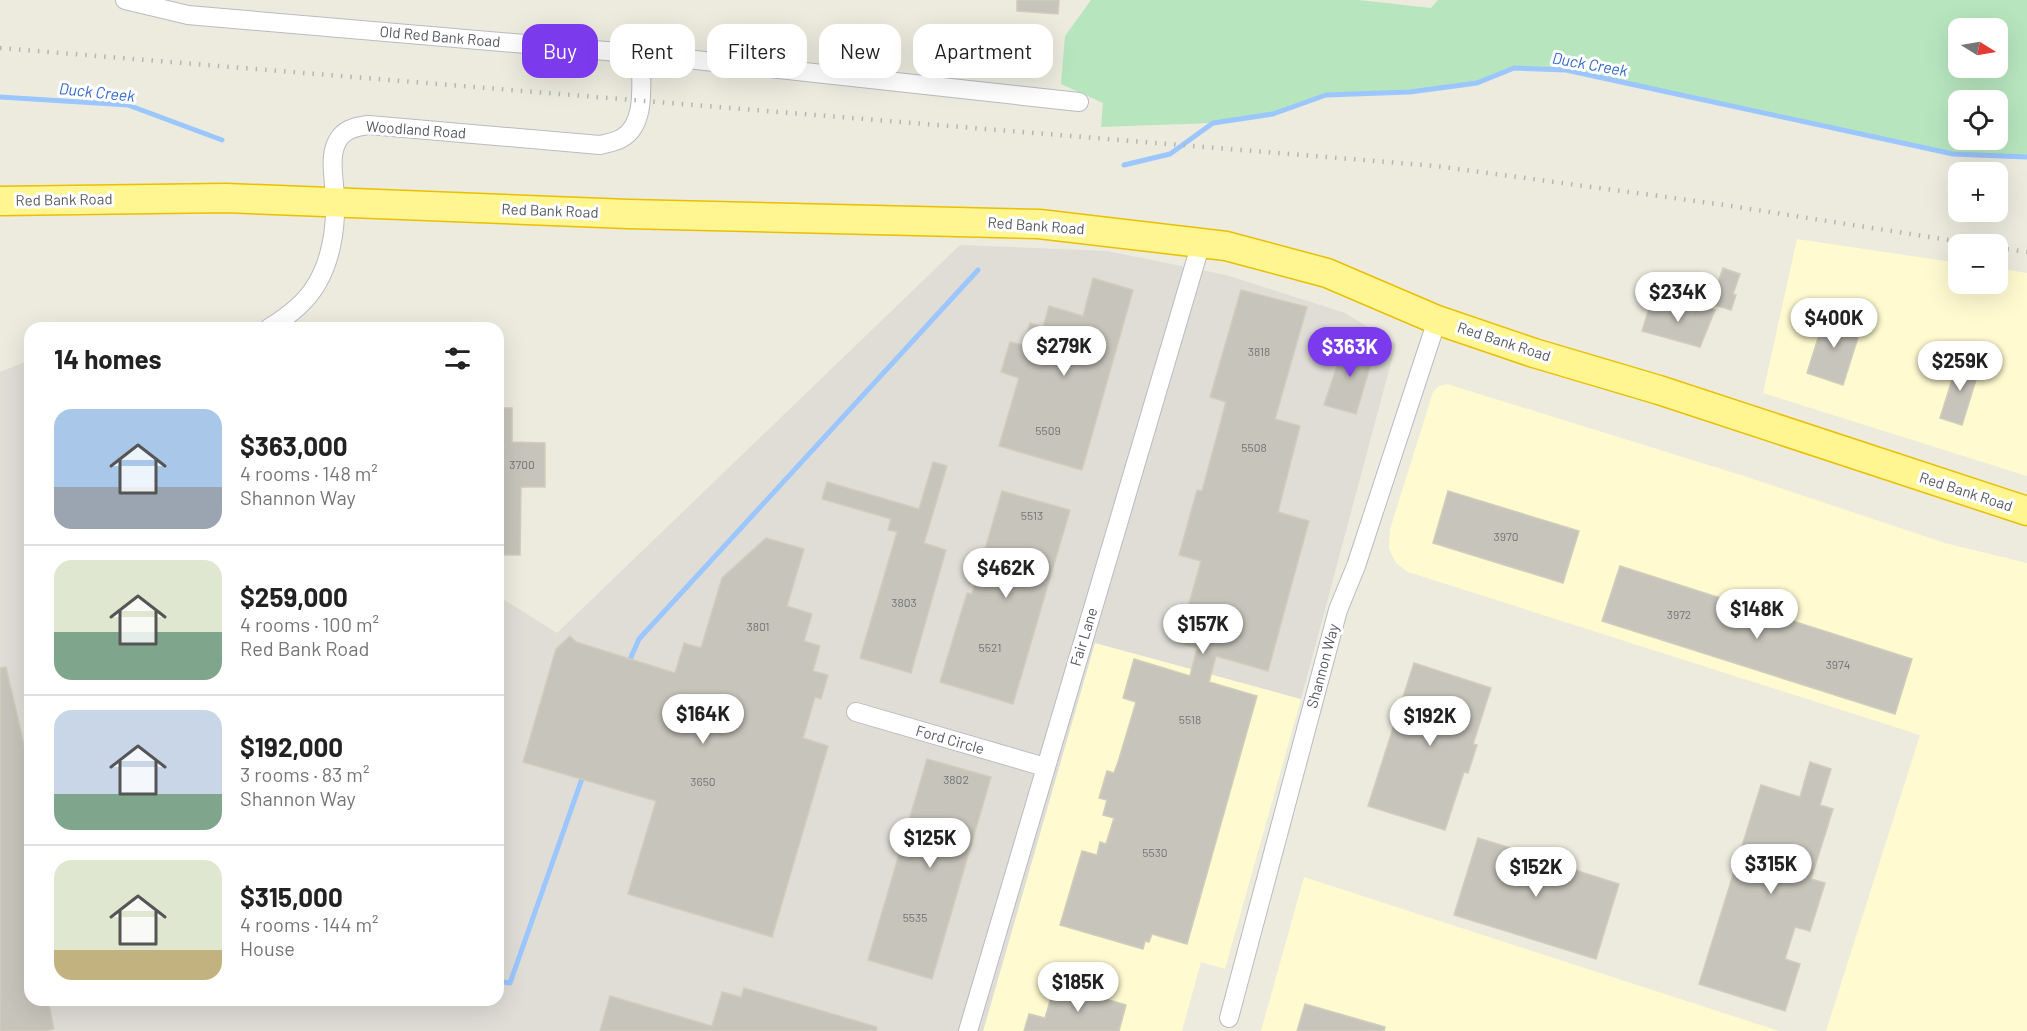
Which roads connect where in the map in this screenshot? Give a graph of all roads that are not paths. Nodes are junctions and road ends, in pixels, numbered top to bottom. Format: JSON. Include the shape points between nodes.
{"nodes":[{"id":1,"x":125,"y":0,"type":"edge"},
{"id":2,"x":610,"y":51,"type":"edge"},
{"id":3,"x":695,"y":60,"type":"edge"},
{"id":4,"x":640,"y":78,"type":"edge"},
{"id":5,"x":1079,"y":102,"type":"dead end"},
{"id":6,"x":0,"y":201,"type":"edge"},
{"id":7,"x":336,"y":202,"type":"junction"},
{"id":8,"x":1201,"y":243,"type":"junction"},
{"id":9,"x":1437,"y":320,"type":"junction"},
{"id":10,"x":277,"y":322,"type":"edge"},
{"id":11,"x":2027,"y":511,"type":"edge"},
{"id":12,"x":856,"y":712,"type":"dead end"},
{"id":13,"x":1045,"y":767,"type":"junction"},
{"id":14,"x":1229,"y":1018,"type":"dead end"},
{"id":15,"x":968,"y":1031,"type":"edge"}],
"edges":[{"from":1,"to":2,"type":"street","name":"Old Red Bank Road","via":[[188,15]]},
{"from":3,"to":5,"type":"street","name":"Old Red Bank Road"},
{"from":4,"to":7,"type":"street","name":"Woodland Road","via":[[635,125],[621,139],[600,145],[358,126],[340,136],[335,147]]},
{"from":6,"to":7,"type":"highway","name":"Red Bank Road","via":[[226,198]]},
{"from":7,"to":8,"type":"highway","name":"Red Bank Road","via":[[1039,224]]},
{"from":7,"to":10,"type":"street","name":"Woodland Road","via":[[333,235],[317,285],[305,301]]},
{"from":8,"to":9,"type":"highway","name":"Red Bank Road","via":[[1327,273]]},
{"from":8,"to":13,"type":"street","name":"Fair Lane"},
{"from":9,"to":11,"type":"highway","name":"Red Bank Road"},
{"from":9,"to":14,"type":"street","name":"Shannon Way","via":[[1338,610]]},
{"from":12,"to":13,"type":"street","name":"Ford Circle"},
{"from":13,"to":15,"type":"street","name":"Fair Lane"}]}
